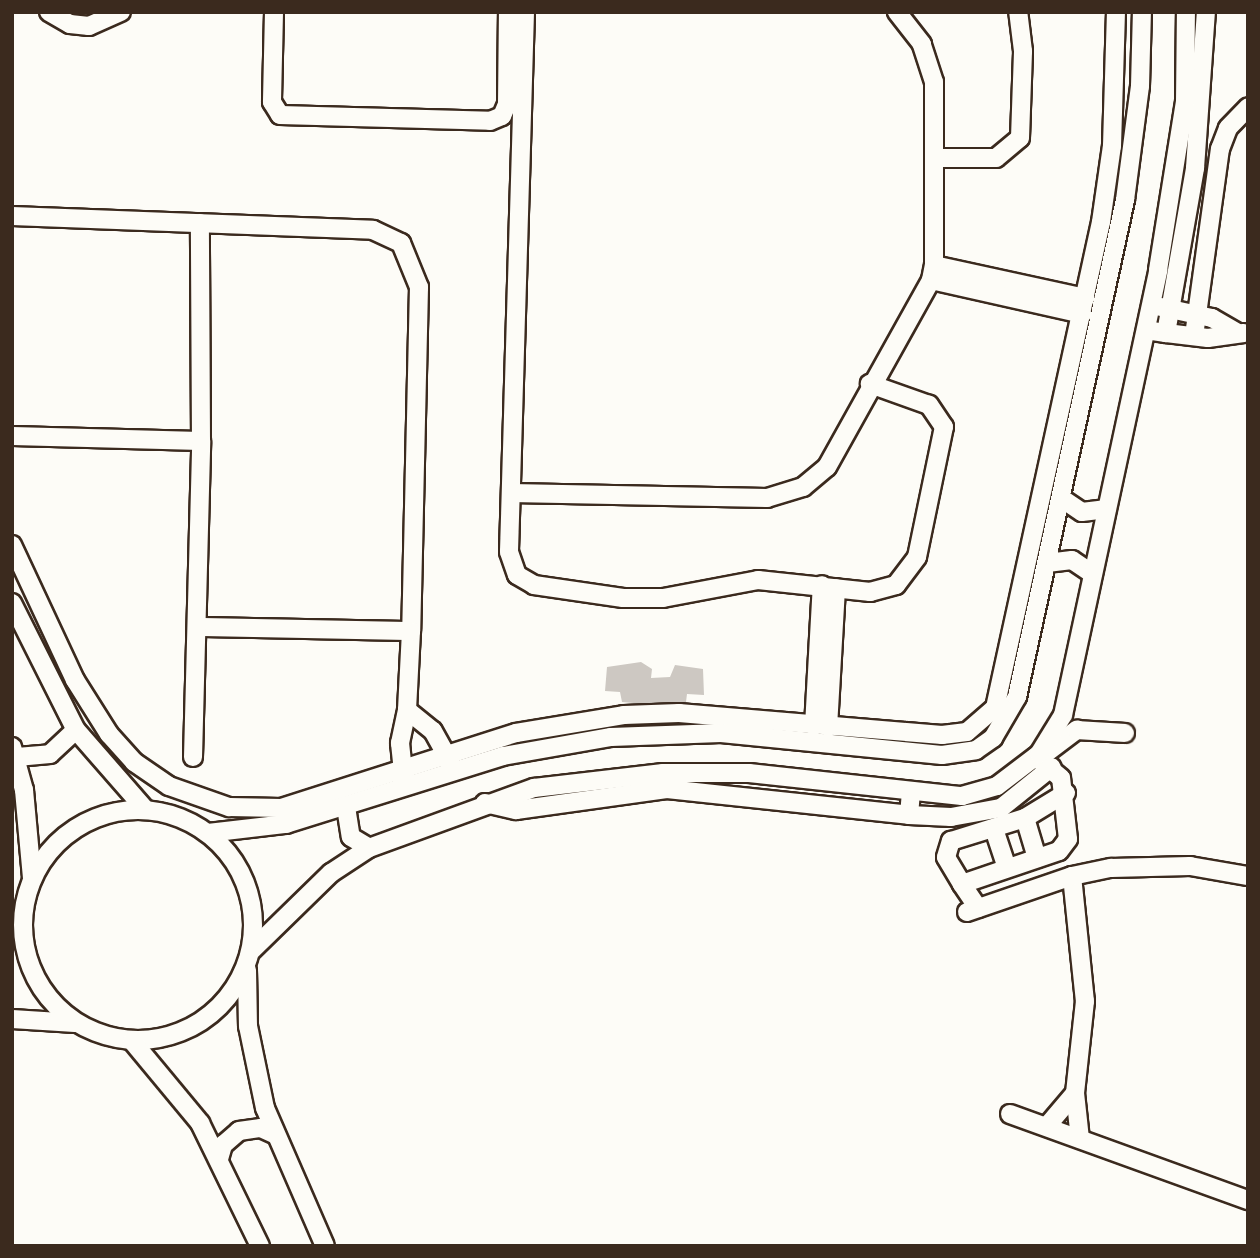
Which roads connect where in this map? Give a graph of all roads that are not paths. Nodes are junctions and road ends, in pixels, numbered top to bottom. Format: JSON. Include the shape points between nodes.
{"nodes":[{"id":1,"x":49,"y":12,"type":"edge"},
{"id":2,"x":121,"y":12,"type":"edge"},
{"id":3,"x":274,"y":12,"type":"edge"},
{"id":4,"x":508,"y":12,"type":"edge"},
{"id":5,"x":525,"y":12,"type":"edge"},
{"id":6,"x":897,"y":12,"type":"edge"},
{"id":7,"x":1018,"y":12,"type":"edge"},
{"id":8,"x":1116,"y":12,"type":"edge"},
{"id":9,"x":1142,"y":12,"type":"edge"},
{"id":10,"x":1186,"y":12,"type":"edge"},
{"id":11,"x":1206,"y":12,"type":"edge"},
{"id":12,"x":1186,"y":55,"type":"junction"},
{"id":13,"x":1205,"y":55,"type":"junction"},
{"id":14,"x":1248,"y":107,"type":"edge"},
{"id":15,"x":934,"y":158,"type":"junction"},
{"id":16,"x":12,"y":216,"type":"edge"},
{"id":17,"x":200,"y":223,"type":"junction"},
{"id":18,"x":933,"y":272,"type":"junction"},
{"id":19,"x":1151,"y":304,"type":"junction"},
{"id":20,"x":1083,"y":306,"type":"junction"},
{"id":21,"x":1170,"y":309,"type":"junction"},
{"id":22,"x":1197,"y":314,"type":"junction"},
{"id":23,"x":1146,"y":330,"type":"junction"},
{"id":24,"x":1166,"y":333,"type":"junction"},
{"id":25,"x":1242,"y":333,"type":"edge"},
{"id":26,"x":1194,"y":336,"type":"junction"},
{"id":27,"x":870,"y":384,"type":"junction"},
{"id":28,"x":12,"y":436,"type":"edge"},
{"id":29,"x":201,"y":441,"type":"junction"},
{"id":30,"x":511,"y":493,"type":"junction"},
{"id":31,"x":1061,"y":498,"type":"junction"},
{"id":32,"x":1107,"y":509,"type":"junction"},
{"id":33,"x":12,"y":545,"type":"edge"},
{"id":34,"x":1047,"y":563,"type":"junction"},
{"id":35,"x":1093,"y":574,"type":"junction"},
{"id":36,"x":830,"y":587,"type":"junction"},
{"id":37,"x":12,"y":603,"type":"edge"},
{"id":38,"x":199,"y":627,"type":"junction"},
{"id":39,"x":411,"y":631,"type":"junction"},
{"id":40,"x":407,"y":710,"type":"junction"},
{"id":41,"x":821,"y":726,"type":"junction"},
{"id":42,"x":76,"y":730,"type":"junction"},
{"id":43,"x":1125,"y":733,"type":"dead end"},
{"id":44,"x":15,"y":752,"type":"edge"},
{"id":45,"x":193,"y":757,"type":"dead end"},
{"id":46,"x":1042,"y":759,"type":"junction"},
{"id":47,"x":451,"y":761,"type":"junction"},
{"id":48,"x":403,"y":778,"type":"junction"},
{"id":49,"x":911,"y":792,"type":"junction"},
{"id":50,"x":1066,"y":793,"type":"junction"},
{"id":51,"x":485,"y":803,"type":"junction"},
{"id":52,"x":346,"y":807,"type":"junction"},
{"id":53,"x":145,"y":809,"type":"junction"},
{"id":54,"x":909,"y":815,"type":"junction"},
{"id":55,"x":1025,"y":818,"type":"junction"},
{"id":56,"x":994,"y":830,"type":"junction"},
{"id":57,"x":208,"y":833,"type":"junction"},
{"id":58,"x":369,"y":848,"type":"junction"},
{"id":59,"x":1037,"y":858,"type":"junction"},
{"id":60,"x":1007,"y":868,"type":"junction"},
{"id":61,"x":1072,"y":876,"type":"junction"},
{"id":62,"x":1248,"y":876,"type":"edge"},
{"id":63,"x":32,"y":878,"type":"junction"},
{"id":64,"x":962,"y":884,"type":"junction"},
{"id":65,"x":18,"y":911,"type":"edge"},
{"id":66,"x":251,"y":951,"type":"junction"},
{"id":67,"x":247,"y":970,"type":"junction"},
{"id":68,"x":12,"y":1019,"type":"edge"},
{"id":69,"x":75,"y":1023,"type":"junction"},
{"id":70,"x":132,"y":1041,"type":"junction"},
{"id":71,"x":1075,"y":1093,"type":"junction"},
{"id":72,"x":1010,"y":1114,"type":"dead end"},
{"id":73,"x":1047,"y":1126,"type":"junction"},
{"id":74,"x":274,"y":1134,"type":"junction"},
{"id":75,"x":1080,"y":1139,"type":"junction"},
{"id":76,"x":219,"y":1159,"type":"junction"},
{"id":77,"x":1246,"y":1197,"type":"edge"},
{"id":78,"x":248,"y":1222,"type":"junction"},
{"id":79,"x":248,"y":1246,"type":"edge"},
{"id":80,"x":260,"y":1246,"type":"edge"},
{"id":81,"x":325,"y":1246,"type":"edge"}],
"edges":[{"from":1,"to":2,"type":"street","via":[[70,24],[89,26]]},
{"from":3,"to":4,"type":"street","via":[[272,102],[280,115],[490,121],[502,116],[507,104]]},
{"from":5,"to":30,"type":"street"},
{"from":6,"to":15,"type":"street","via":[[929,62]]},
{"from":7,"to":15,"type":"street","via":[[1023,51],[1020,138],[996,158]]},
{"from":8,"to":20,"type":"street","via":[[1112,146]]},
{"from":9,"to":31,"type":"street","via":[[1135,146]]},
{"from":10,"to":12,"type":"street"},
{"from":11,"to":13,"type":"street"},
{"from":12,"to":13,"type":"street"},
{"from":12,"to":19,"type":"street","via":[[1185,102]]},
{"from":13,"to":21,"type":"street","via":[[1195,168]]},
{"from":14,"to":22,"type":"street","via":[[1228,128],[1220,149]]},
{"from":15,"to":18,"type":"street"},
{"from":16,"to":17,"type":"street"},
{"from":17,"to":29,"type":"street"},
{"from":17,"to":39,"type":"street","via":[[373,230],[401,243],[413,262],[419,287]]},
{"from":18,"to":20,"type":"street"},
{"from":18,"to":27,"type":"street"},
{"from":19,"to":21,"type":"street"},
{"from":19,"to":23,"type":"street"},
{"from":20,"to":41,"type":"street","via":[[995,708],[978,726],[954,735]]},
{"from":21,"to":22,"type":"street"},
{"from":21,"to":24,"type":"street"},
{"from":22,"to":25,"type":"street"},
{"from":22,"to":26,"type":"street"},
{"from":23,"to":24,"type":"street"},
{"from":23,"to":32,"type":"street"},
{"from":24,"to":26,"type":"street"},
{"from":25,"to":26,"type":"street"},
{"from":27,"to":30,"type":"street","via":[[827,467],[789,494],[755,498]]},
{"from":27,"to":36,"type":"street","via":[[929,405],[942,420],[944,434],[912,568],[885,590]]},
{"from":28,"to":29,"type":"street"},
{"from":29,"to":38,"type":"street"},
{"from":30,"to":36,"type":"street","via":[[509,560],[527,583],[623,598],[674,596],[758,580]]},
{"from":31,"to":32,"type":"street","via":[[1082,512]]},
{"from":31,"to":34,"type":"street"},
{"from":32,"to":35,"type":"street"},
{"from":33,"to":48,"type":"street","via":[[82,691],[134,762],[169,786],[195,799],[257,811]]},
{"from":34,"to":35,"type":"street","via":[[1072,560]]},
{"from":34,"to":47,"type":"street","via":[[1012,714],[1003,729],[976,750],[942,755],[775,737],[666,734]]},
{"from":35,"to":46,"type":"street","via":[[1063,715]]},
{"from":36,"to":41,"type":"street"},
{"from":37,"to":42,"type":"street"},
{"from":38,"to":39,"type":"street"},
{"from":38,"to":45,"type":"street"},
{"from":39,"to":40,"type":"street"},
{"from":40,"to":47,"type":"street","via":[[433,731]]},
{"from":40,"to":48,"type":"street","via":[[400,743]]},
{"from":41,"to":47,"type":"street","via":[[679,713],[624,715],[516,733]]},
{"from":42,"to":44,"type":"street","via":[[50,754]]},
{"from":42,"to":53,"type":"street"},
{"from":43,"to":46,"type":"street","via":[[1077,730]]},
{"from":44,"to":63,"type":"street"},
{"from":46,"to":49,"type":"street","via":[[998,786],[962,796]]},
{"from":46,"to":50,"type":"street"},
{"from":46,"to":54,"type":"street","via":[[1001,808],[951,817]]},
{"from":47,"to":48,"type":"street"},
{"from":48,"to":52,"type":"street"},
{"from":49,"to":51,"type":"street","via":[[749,773],[663,773],[534,788]]},
{"from":49,"to":54,"type":"street"},
{"from":50,"to":55,"type":"street"},
{"from":50,"to":59,"type":"street","via":[[1068,839],[1059,851]]},
{"from":51,"to":54,"type":"street","via":[[516,810],[667,789]]},
{"from":51,"to":58,"type":"street"},
{"from":52,"to":57,"type":"street","via":[[286,824]]},
{"from":52,"to":58,"type":"street","via":[[351,837]]},
{"from":53,"to":57,"type":"street","via":[[178,816]]},
{"from":53,"to":63,"type":"street","via":[[110,812],[77,826],[50,849]]},
{"from":55,"to":56,"type":"street"},
{"from":55,"to":59,"type":"street"},
{"from":56,"to":60,"type":"street"},
{"from":56,"to":64,"type":"street","via":[[961,837],[946,848]]},
{"from":57,"to":66,"type":"street","via":[[237,866],[252,907]]},
{"from":58,"to":66,"type":"street","via":[[331,873]]},
{"from":59,"to":60,"type":"street"},
{"from":60,"to":64,"type":"street"},
{"from":61,"to":62,"type":"street","via":[[1150,865]]},
{"from":61,"to":64,"type":"street","via":[[972,910]]},
{"from":61,"to":71,"type":"street","via":[[1085,1002]]},
{"from":63,"to":65,"type":"street"},
{"from":65,"to":69,"type":"street","via":[[25,950],[42,991]]},
{"from":66,"to":67,"type":"street"},
{"from":67,"to":70,"type":"street","via":[[224,1003],[198,1025],[166,1038]]},
{"from":67,"to":74,"type":"street","via":[[251,1053]]},
{"from":68,"to":69,"type":"street"},
{"from":69,"to":70,"type":"street"},
{"from":70,"to":76,"type":"street","via":[[188,1106]]},
{"from":71,"to":73,"type":"street"},
{"from":71,"to":75,"type":"street"},
{"from":72,"to":73,"type":"street"},
{"from":73,"to":75,"type":"street"},
{"from":74,"to":76,"type":"street","via":[[253,1128],[239,1131],[223,1145]]},
{"from":74,"to":81,"type":"street"},
{"from":75,"to":77,"type":"street"},
{"from":76,"to":78,"type":"street"},
{"from":78,"to":79,"type":"street"},
{"from":78,"to":80,"type":"street"}]}
